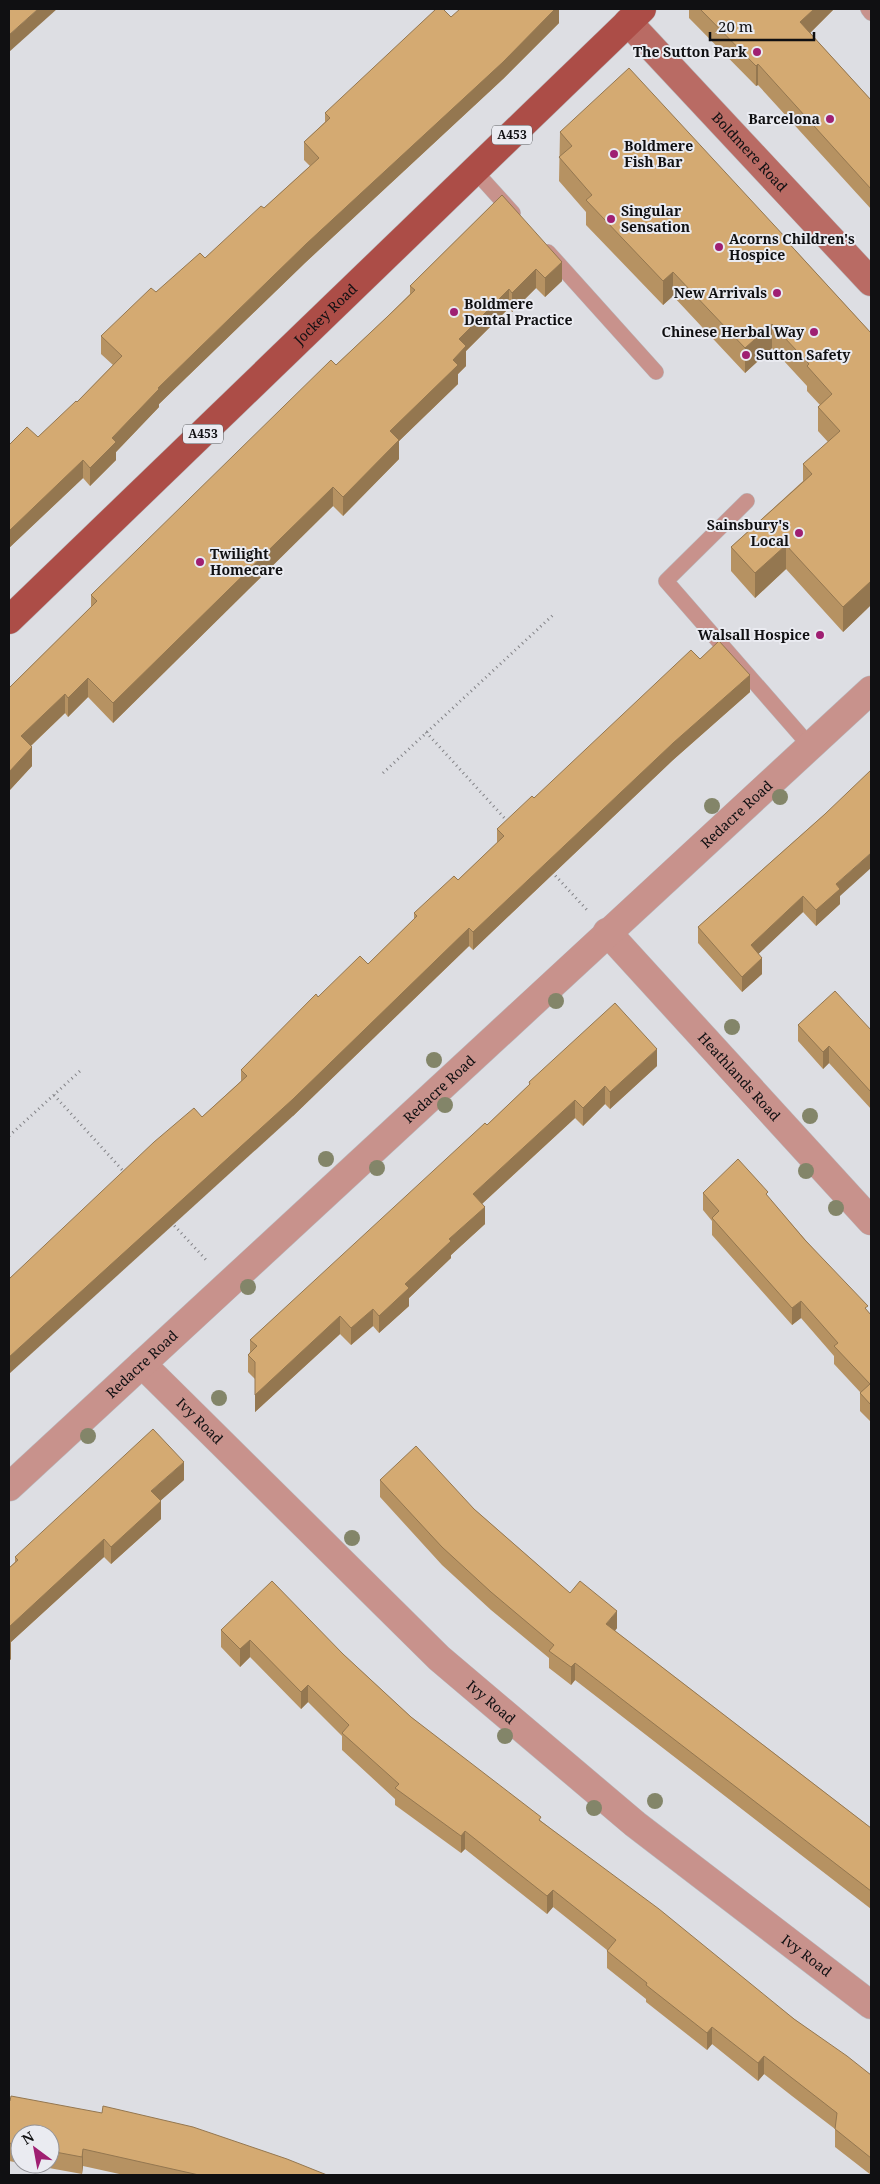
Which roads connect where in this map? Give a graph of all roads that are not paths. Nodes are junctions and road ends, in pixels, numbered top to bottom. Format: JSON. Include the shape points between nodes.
{"nodes":[{"id":1,"x":868,"y":9,"type":"edge"},
{"id":2,"x":871,"y":13,"type":"edge"},
{"id":3,"x":635,"y":15,"type":"edge"},
{"id":4,"x":475,"y":171,"type":"junction"},
{"id":5,"x":520,"y":221,"type":"edge"},
{"id":6,"x":540,"y":243,"type":"edge"},
{"id":7,"x":869,"y":274,"type":"edge"},
{"id":8,"x":656,"y":372,"type":"dead end"},
{"id":9,"x":747,"y":501,"type":"dead end"},
{"id":10,"x":9,"y":620,"type":"edge"},
{"id":11,"x":871,"y":690,"type":"edge"},
{"id":12,"x":810,"y":746,"type":"junction"},
{"id":13,"x":607,"y":932,"type":"junction"},
{"id":14,"x":871,"y":1221,"type":"edge"},
{"id":15,"x":142,"y":1364,"type":"junction"},
{"id":16,"x":9,"y":1487,"type":"edge"},
{"id":17,"x":871,"y":2005,"type":"edge"}],
"edges":[{"from":1,"to":2,"type":"lane"},
{"from":3,"to":4,"type":"main road","name":"Jockey Road","number":"A453"},
{"from":3,"to":7,"type":"main road","name":"Boldmere Road"},
{"from":4,"to":5,"type":"lane"},
{"from":4,"to":10,"type":"main road","name":"Jockey Road","number":"A453"},
{"from":6,"to":8,"type":"lane"},
{"from":9,"to":12,"type":"lane","via":[[666,581]]},
{"from":11,"to":12,"type":"street","name":"Redacre Road"},
{"from":12,"to":13,"type":"street","name":"Redacre Road"},
{"from":13,"to":14,"type":"street","name":"Heathlands Road"},
{"from":13,"to":15,"type":"street","name":"Redacre Road"},
{"from":15,"to":16,"type":"street","name":"Redacre Road"},
{"from":15,"to":17,"type":"street","name":"Ivy Road","via":[[439,1658],[635,1824]]}]}
